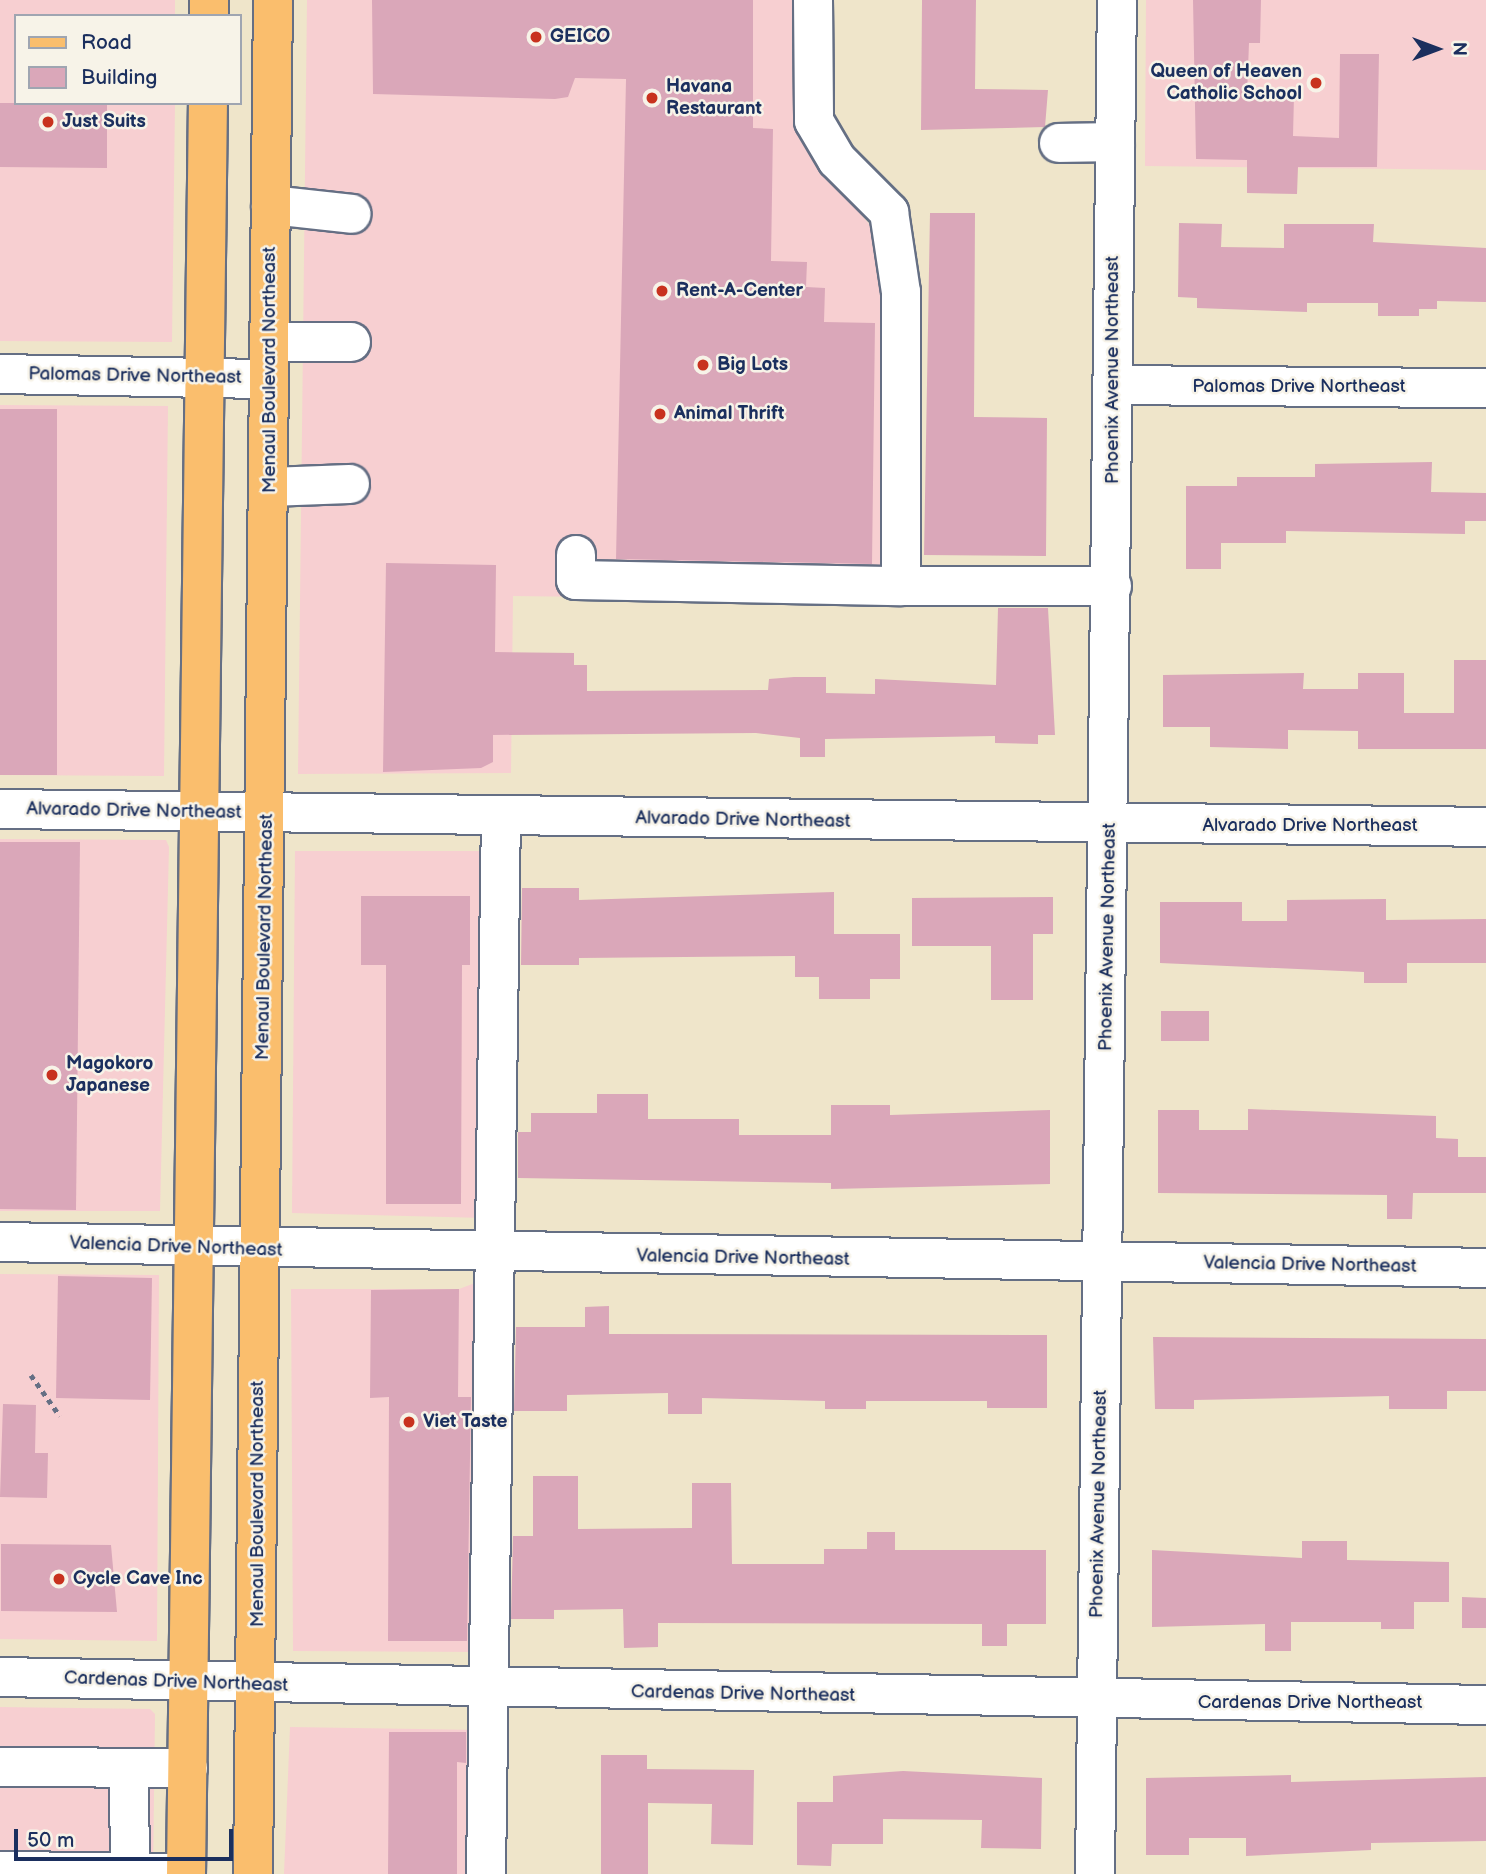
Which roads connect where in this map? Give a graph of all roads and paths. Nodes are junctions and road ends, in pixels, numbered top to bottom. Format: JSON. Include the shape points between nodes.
{"nodes":[{"id":1,"x":273,"y":0,"type":"edge"},
{"id":2,"x":813,"y":0,"type":"edge"},
{"id":3,"x":1117,"y":0,"type":"edge"},
{"id":4,"x":208,"y":105,"type":"edge"},
{"id":5,"x":1115,"y":142,"type":"junction"},
{"id":6,"x":1059,"y":143,"type":"dead end"},
{"id":7,"x":271,"y":205,"type":"junction"},
{"id":8,"x":352,"y":214,"type":"dead end"},
{"id":9,"x":351,"y":342,"type":"dead end"},
{"id":10,"x":270,"y":360,"type":"junction"},
{"id":11,"x":0,"y":374,"type":"edge"},
{"id":12,"x":203,"y":377,"type":"junction"},
{"id":13,"x":1113,"y":385,"type":"junction"},
{"id":14,"x":1486,"y":388,"type":"edge"},
{"id":15,"x":350,"y":484,"type":"dead end"},
{"id":16,"x":269,"y":487,"type":"junction"},
{"id":17,"x":576,"y":555,"type":"dead end"},
{"id":18,"x":901,"y":586,"type":"junction"},
{"id":19,"x":1112,"y":586,"type":"junction"},
{"id":20,"x":0,"y":809,"type":"edge"},
{"id":21,"x":201,"y":812,"type":"junction"},
{"id":22,"x":268,"y":814,"type":"junction"},
{"id":23,"x":501,"y":817,"type":"junction"},
{"id":24,"x":1110,"y":826,"type":"junction"},
{"id":25,"x":1486,"y":827,"type":"edge"},
{"id":26,"x":0,"y":1242,"type":"edge"},
{"id":27,"x":193,"y":1248,"type":"junction"},
{"id":28,"x":260,"y":1251,"type":"junction"},
{"id":29,"x":493,"y":1255,"type":"junction"},
{"id":30,"x":1101,"y":1262,"type":"junction"},
{"id":31,"x":1486,"y":1268,"type":"edge"},
{"id":32,"x":31,"y":1375,"type":"dead end"},
{"id":33,"x":60,"y":1416,"type":"dead end"},
{"id":34,"x":0,"y":1677,"type":"edge"},
{"id":35,"x":190,"y":1681,"type":"junction"},
{"id":36,"x":256,"y":1685,"type":"junction"},
{"id":37,"x":488,"y":1688,"type":"junction"},
{"id":38,"x":1097,"y":1701,"type":"junction"},
{"id":39,"x":1486,"y":1705,"type":"edge"},
{"id":40,"x":0,"y":1766,"type":"edge"},
{"id":41,"x":129,"y":1768,"type":"junction"},
{"id":42,"x":188,"y":1769,"type":"junction"},
{"id":43,"x":0,"y":1871,"type":"edge"},
{"id":44,"x":130,"y":1872,"type":"edge"},
{"id":45,"x":186,"y":1874,"type":"edge"},
{"id":46,"x":253,"y":1874,"type":"edge"},
{"id":47,"x":486,"y":1874,"type":"edge"},
{"id":48,"x":1095,"y":1874,"type":"edge"}],
"edges":[{"from":1,"to":7,"type":"main road","name":"Menaul Boulevard Northeast"},
{"from":2,"to":18,"type":"street","via":[[814,121],[837,160],[889,212],[899,279]]},
{"from":3,"to":5,"type":"street","name":"Phoenix Avenue Northeast"},
{"from":4,"to":12,"type":"main road"},
{"from":5,"to":6,"type":"street"},
{"from":5,"to":13,"type":"street","name":"Phoenix Avenue Northeast"},
{"from":7,"to":8,"type":"street"},
{"from":7,"to":10,"type":"main road","name":"Menaul Boulevard Northeast"},
{"from":9,"to":10,"type":"street","name":"Palomas Drive Northeast"},
{"from":10,"to":12,"type":"street","name":"Palomas Drive Northeast"},
{"from":10,"to":16,"type":"main road","name":"Menaul Boulevard Northeast"},
{"from":11,"to":12,"type":"street","name":"Palomas Drive Northeast"},
{"from":12,"to":21,"type":"main road"},
{"from":13,"to":14,"type":"street","name":"Palomas Drive Northeast"},
{"from":13,"to":19,"type":"street","name":"Phoenix Avenue Northeast"},
{"from":15,"to":16,"type":"street"},
{"from":16,"to":22,"type":"main road","name":"Menaul Boulevard Northeast"},
{"from":17,"to":18,"type":"street","via":[[576,580]]},
{"from":18,"to":19,"type":"street"},
{"from":19,"to":24,"type":"street","name":"Phoenix Avenue Northeast"},
{"from":20,"to":21,"type":"street","name":"Alvarado Drive Northeast"},
{"from":21,"to":22,"type":"street","name":"Alvarado Drive Northeast"},
{"from":21,"to":27,"type":"main road"},
{"from":22,"to":23,"type":"street","name":"Alvarado Drive Northeast"},
{"from":22,"to":28,"type":"main road","name":"Menaul Boulevard Northeast"},
{"from":23,"to":24,"type":"street","name":"Alvarado Drive Northeast"},
{"from":23,"to":29,"type":"street"},
{"from":24,"to":25,"type":"street","name":"Alvarado Drive Northeast"},
{"from":24,"to":30,"type":"street","name":"Phoenix Avenue Northeast"},
{"from":26,"to":27,"type":"street","name":"Valencia Drive Northeast"},
{"from":27,"to":28,"type":"street","name":"Valencia Drive Northeast"},
{"from":27,"to":35,"type":"main road"},
{"from":28,"to":29,"type":"street","name":"Valencia Drive Northeast"},
{"from":28,"to":36,"type":"main road","name":"Menaul Boulevard Northeast"},
{"from":29,"to":30,"type":"street","name":"Valencia Drive Northeast"},
{"from":29,"to":37,"type":"street"},
{"from":30,"to":31,"type":"street","name":"Valencia Drive Northeast"},
{"from":30,"to":38,"type":"street","name":"Phoenix Avenue Northeast"},
{"from":32,"to":33,"type":"path"},
{"from":34,"to":35,"type":"street","name":"Cardenas Drive Northeast"},
{"from":35,"to":36,"type":"street","name":"Cardenas Drive Northeast"},
{"from":35,"to":42,"type":"main road"},
{"from":36,"to":37,"type":"street","name":"Cardenas Drive Northeast"},
{"from":36,"to":46,"type":"main road","name":"Menaul Boulevard Northeast"},
{"from":37,"to":38,"type":"street","name":"Cardenas Drive Northeast"},
{"from":37,"to":47,"type":"street"},
{"from":38,"to":39,"type":"street","name":"Cardenas Drive Northeast"},
{"from":38,"to":48,"type":"street","name":"Phoenix Avenue Northeast"},
{"from":40,"to":41,"type":"street"},
{"from":41,"to":42,"type":"street"},
{"from":41,"to":44,"type":"street"},
{"from":42,"to":45,"type":"main road"},
{"from":43,"to":44,"type":"street"},
{"from":44,"to":45,"type":"street"}]}
